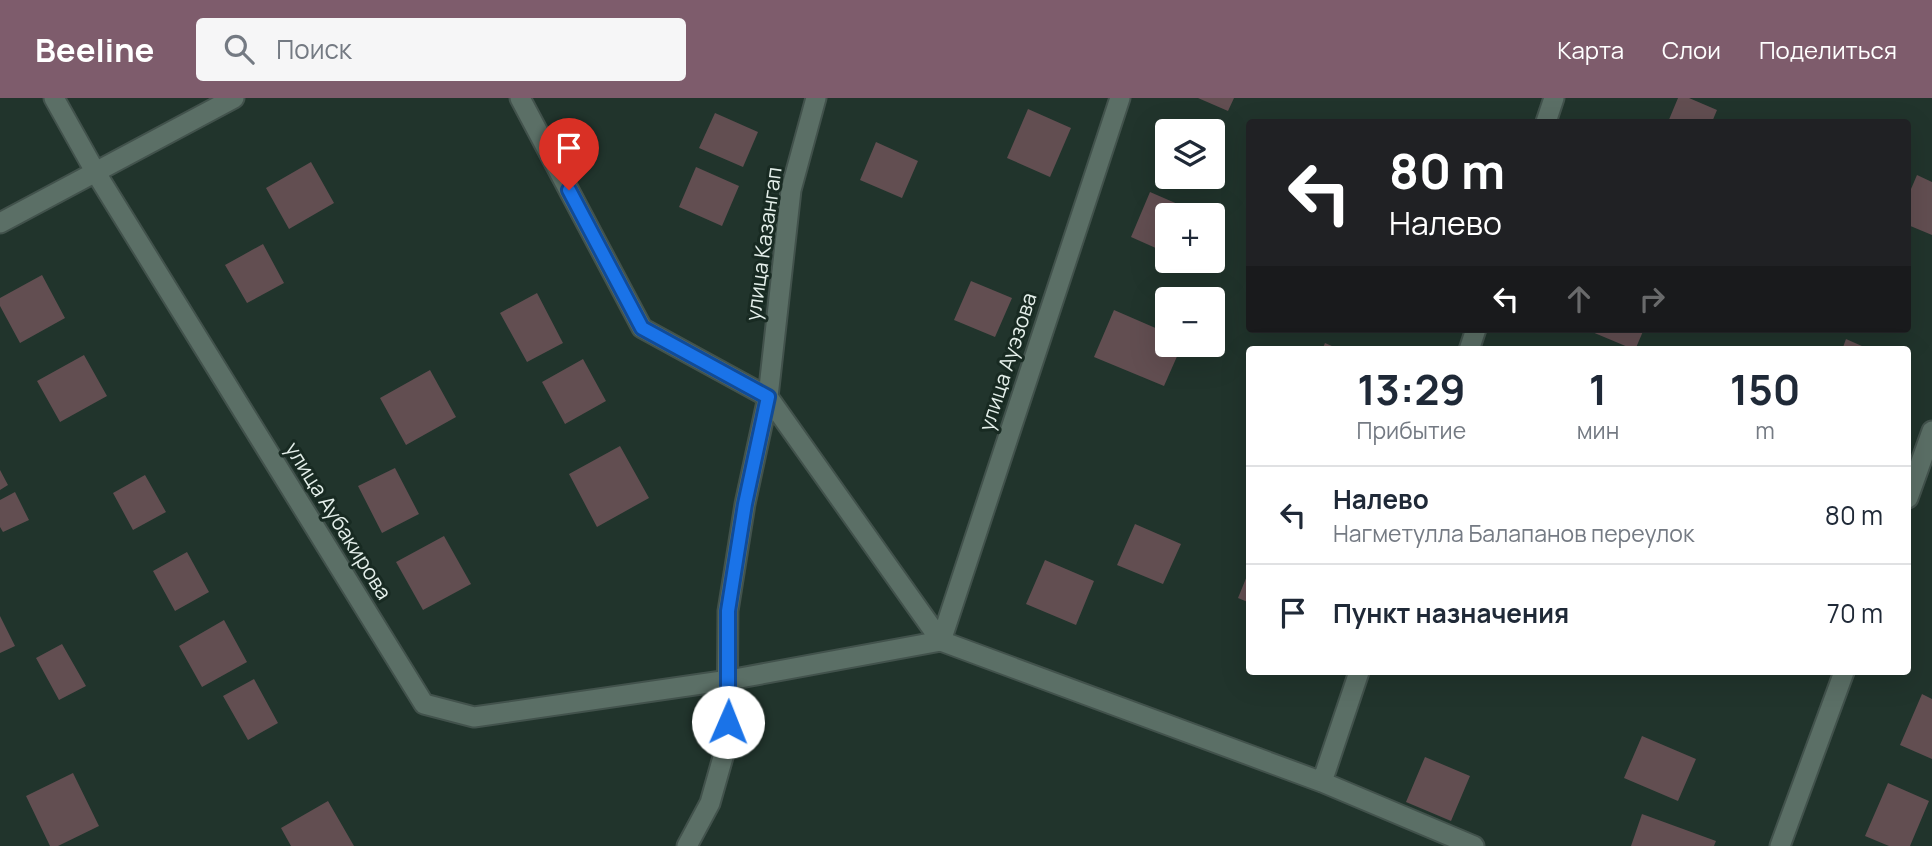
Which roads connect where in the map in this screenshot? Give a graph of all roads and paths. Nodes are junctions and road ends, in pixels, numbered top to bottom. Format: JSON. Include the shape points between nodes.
{"nodes":[{"id":1,"x":54,"y":98,"type":"edge"},
{"id":2,"x":234,"y":98,"type":"edge"},
{"id":3,"x":520,"y":98,"type":"edge"},
{"id":4,"x":816,"y":98,"type":"edge"},
{"id":5,"x":1119,"y":98,"type":"edge"},
{"id":6,"x":1554,"y":98,"type":"edge"},
{"id":7,"x":1547,"y":119,"type":"edge"},
{"id":8,"x":96,"y":173,"type":"junction"},
{"id":9,"x":0,"y":223,"type":"edge"},
{"id":10,"x":768,"y":397,"type":"junction"},
{"id":11,"x":1932,"y":431,"type":"edge"},
{"id":12,"x":1911,"y":490,"type":"edge"},
{"id":13,"x":941,"y":641,"type":"junction"},
{"id":14,"x":1358,"y":675,"type":"edge"},
{"id":15,"x":1843,"y":675,"type":"edge"},
{"id":16,"x":729,"y":680,"type":"junction"},
{"id":17,"x":1322,"y":782,"type":"junction"},
{"id":18,"x":687,"y":846,"type":"edge"},
{"id":19,"x":1474,"y":846,"type":"edge"},
{"id":20,"x":1780,"y":846,"type":"edge"}],
"edges":[{"from":1,"to":8,"type":"street","name":"улица Аубакирова"},
{"from":2,"to":8,"type":"street"},
{"from":3,"to":10,"type":"street","via":[[642,328]]},
{"from":4,"to":10,"type":"street","name":"улица Казангап","via":[[791,190]]},
{"from":5,"to":13,"type":"street","name":"улица Ауэзова"},
{"from":6,"to":7,"type":"street"},
{"from":8,"to":9,"type":"street"},
{"from":8,"to":16,"type":"street","name":"улица Аубакирова","via":[[424,704],[474,717]]},
{"from":10,"to":13,"type":"street"},
{"from":10,"to":16,"type":"street","name":"улица Казангап","via":[[728,611]]},
{"from":11,"to":12,"type":"street"},
{"from":13,"to":16,"type":"street","name":"улица Аубакирова"},
{"from":13,"to":17,"type":"street"},
{"from":14,"to":17,"type":"street"},
{"from":15,"to":20,"type":"street"},
{"from":16,"to":18,"type":"street","name":"улица Казангап","via":[[727,743],[710,803]]},
{"from":17,"to":19,"type":"street"}]}
